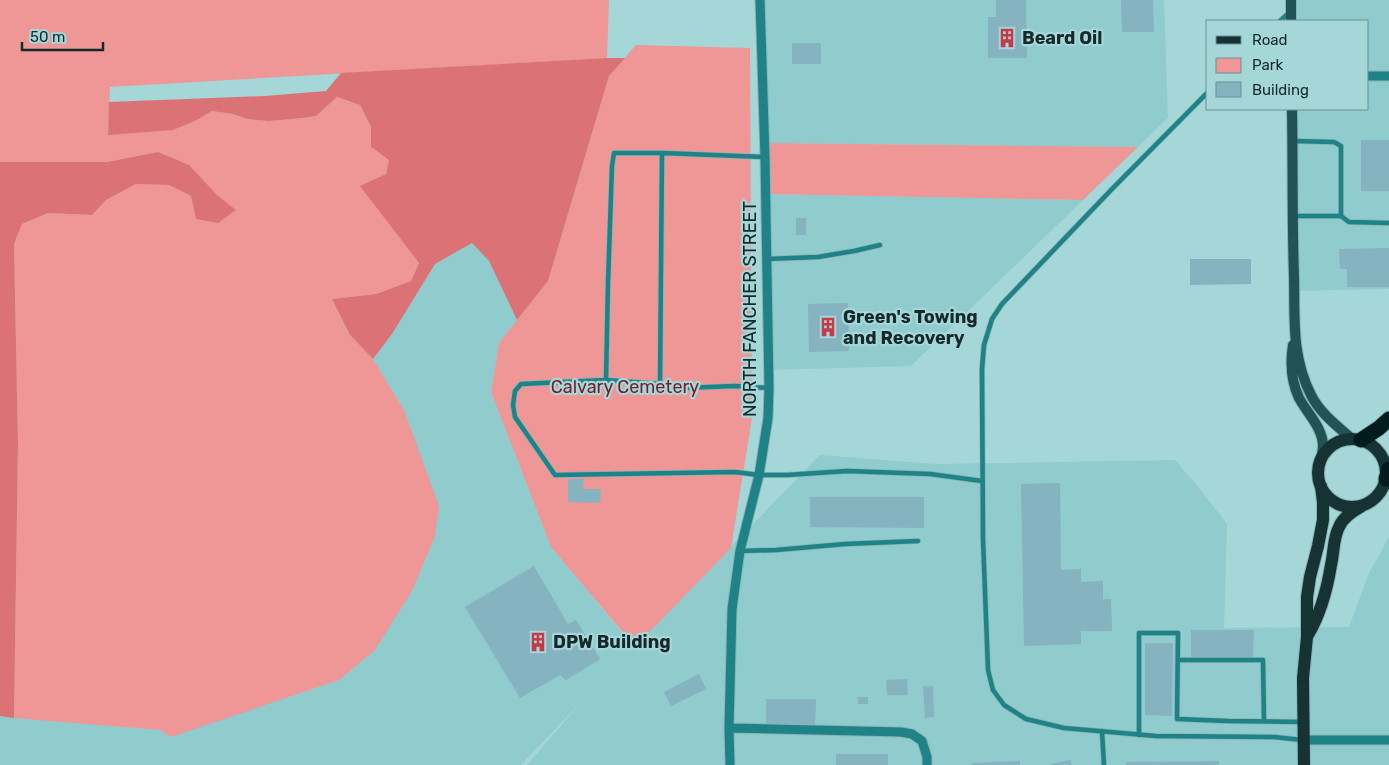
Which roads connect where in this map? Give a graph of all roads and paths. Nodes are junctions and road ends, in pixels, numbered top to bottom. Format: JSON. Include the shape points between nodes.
{"nodes":[{"id":1,"x":760,"y":0,"type":"edge"},
{"id":2,"x":1291,"y":5,"type":"edge"},
{"id":3,"x":1281,"y":20,"type":"edge"},
{"id":4,"x":1291,"y":20,"type":"edge"},
{"id":5,"x":1369,"y":76,"type":"edge"},
{"id":6,"x":1389,"y":76,"type":"edge"},
{"id":7,"x":1206,"y":94,"type":"edge"},
{"id":8,"x":1292,"y":110,"type":"edge"},
{"id":9,"x":1293,"y":141,"type":"junction"},
{"id":10,"x":662,"y":153,"type":"junction"},
{"id":11,"x":764,"y":157,"type":"junction"},
{"id":12,"x":1292,"y":216,"type":"junction"},
{"id":13,"x":1341,"y":216,"type":"junction"},
{"id":14,"x":1389,"y":223,"type":"edge"},
{"id":15,"x":880,"y":245,"type":"dead end"},
{"id":16,"x":766,"y":259,"type":"junction"},
{"id":17,"x":1294,"y":339,"type":"junction"},
{"id":18,"x":606,"y":380,"type":"junction"},
{"id":19,"x":660,"y":384,"type":"junction"},
{"id":20,"x":769,"y":388,"type":"junction"},
{"id":21,"x":1389,"y":419,"type":"edge"},
{"id":22,"x":1356,"y":439,"type":"junction"},
{"id":23,"x":1320,"y":461,"type":"junction"},
{"id":24,"x":1388,"y":474,"type":"edge"},
{"id":25,"x":758,"y":475,"type":"junction"},
{"id":26,"x":982,"y":481,"type":"junction"},
{"id":27,"x":1321,"y":486,"type":"junction"},
{"id":28,"x":1362,"y":506,"type":"junction"},
{"id":29,"x":918,"y":541,"type":"dead end"},
{"id":30,"x":740,"y":551,"type":"junction"},
{"id":31,"x":1307,"y":638,"type":"junction"},
{"id":32,"x":1178,"y":660,"type":"junction"},
{"id":33,"x":1264,"y":721,"type":"junction"},
{"id":34,"x":1303,"y":722,"type":"junction"},
{"id":35,"x":729,"y":728,"type":"junction"},
{"id":36,"x":1102,"y":732,"type":"junction"},
{"id":37,"x":1139,"y":735,"type":"junction"},
{"id":38,"x":1304,"y":740,"type":"junction"},
{"id":39,"x":1389,"y":740,"type":"edge"},
{"id":40,"x":730,"y":765,"type":"edge"},
{"id":41,"x":927,"y":765,"type":"edge"},
{"id":42,"x":1104,"y":765,"type":"edge"},
{"id":43,"x":1304,"y":765,"type":"edge"}],
"edges":[{"from":1,"to":11,"type":"street","name":"NORTH FANCHER STREET"},
{"from":2,"to":3,"type":"lane"},
{"from":2,"to":4,"type":"main road"},
{"from":5,"to":6,"type":"street"},
{"from":7,"to":26,"type":"lane","via":[[1034,269],[992,319],[984,345],[982,369]]},
{"from":8,"to":9,"type":"main road"},
{"from":9,"to":12,"type":"main road"},
{"from":9,"to":13,"type":"lane","via":[[1334,142],[1340,146]]},
{"from":10,"to":11,"type":"lane"},
{"from":10,"to":18,"type":"lane","via":[[614,153]]},
{"from":10,"to":19,"type":"lane"},
{"from":11,"to":16,"type":"street","name":"NORTH FANCHER STREET"},
{"from":12,"to":13,"type":"lane"},
{"from":12,"to":17,"type":"main road"},
{"from":13,"to":14,"type":"lane","via":[[1348,222]]},
{"from":15,"to":16,"type":"lane","via":[[818,257]]},
{"from":16,"to":20,"type":"street","name":"NORTH FANCHER STREET"},
{"from":17,"to":22,"type":"main road","via":[[1304,380],[1312,396],[1323,413]]},
{"from":17,"to":23,"type":"main road","via":[[1291,374],[1300,399],[1320,431],[1323,449]]},
{"from":18,"to":19,"type":"lane"},
{"from":18,"to":25,"type":"lane","via":[[521,384],[515,391],[515,417],[555,475],[734,472]]},
{"from":19,"to":20,"type":"lane","via":[[684,388]]},
{"from":20,"to":25,"type":"street","name":"NORTH FANCHER STREET","via":[[768,418]]},
{"from":21,"to":22,"type":"highway","via":[[1379,428]]},
{"from":22,"to":23,"type":"main road","via":[[1342,440],[1331,446]]},
{"from":22,"to":24,"type":"main road","via":[[1381,454]]},
{"from":23,"to":27,"type":"main road","via":[[1318,474]]},
{"from":24,"to":28,"type":"main road","via":[[1378,495]]},
{"from":25,"to":26,"type":"lane","via":[[847,471],[930,474]]},
{"from":25,"to":30,"type":"street","name":"NORTH FANCHER STREET"},
{"from":26,"to":36,"type":"lane","via":[[988,670],[993,690],[1004,704],[1026,719]]},
{"from":27,"to":28,"type":"main road","via":[[1338,504]]},
{"from":27,"to":31,"type":"main road","via":[[1323,520],[1309,585]]},
{"from":28,"to":31,"type":"main road","via":[[1339,526],[1322,606]]},
{"from":29,"to":30,"type":"lane"},
{"from":30,"to":35,"type":"street","name":"NORTH FANCHER STREET","via":[[732,609]]},
{"from":31,"to":34,"type":"main road","via":[[1303,668]]},
{"from":32,"to":33,"type":"lane","via":[[1263,660]]},
{"from":32,"to":33,"type":"lane","via":[[1177,719]]},
{"from":32,"to":37,"type":"lane","via":[[1178,633],[1139,634]]},
{"from":33,"to":34,"type":"lane"},
{"from":34,"to":38,"type":"main road"},
{"from":35,"to":40,"type":"street","name":"NORTH FANCHER STREET"},
{"from":35,"to":41,"type":"street","via":[[912,734],[922,741]]},
{"from":36,"to":37,"type":"lane"},
{"from":36,"to":42,"type":"lane"},
{"from":37,"to":38,"type":"lane","via":[[1274,736]]},
{"from":38,"to":39,"type":"street"},
{"from":38,"to":43,"type":"main road"}]}
